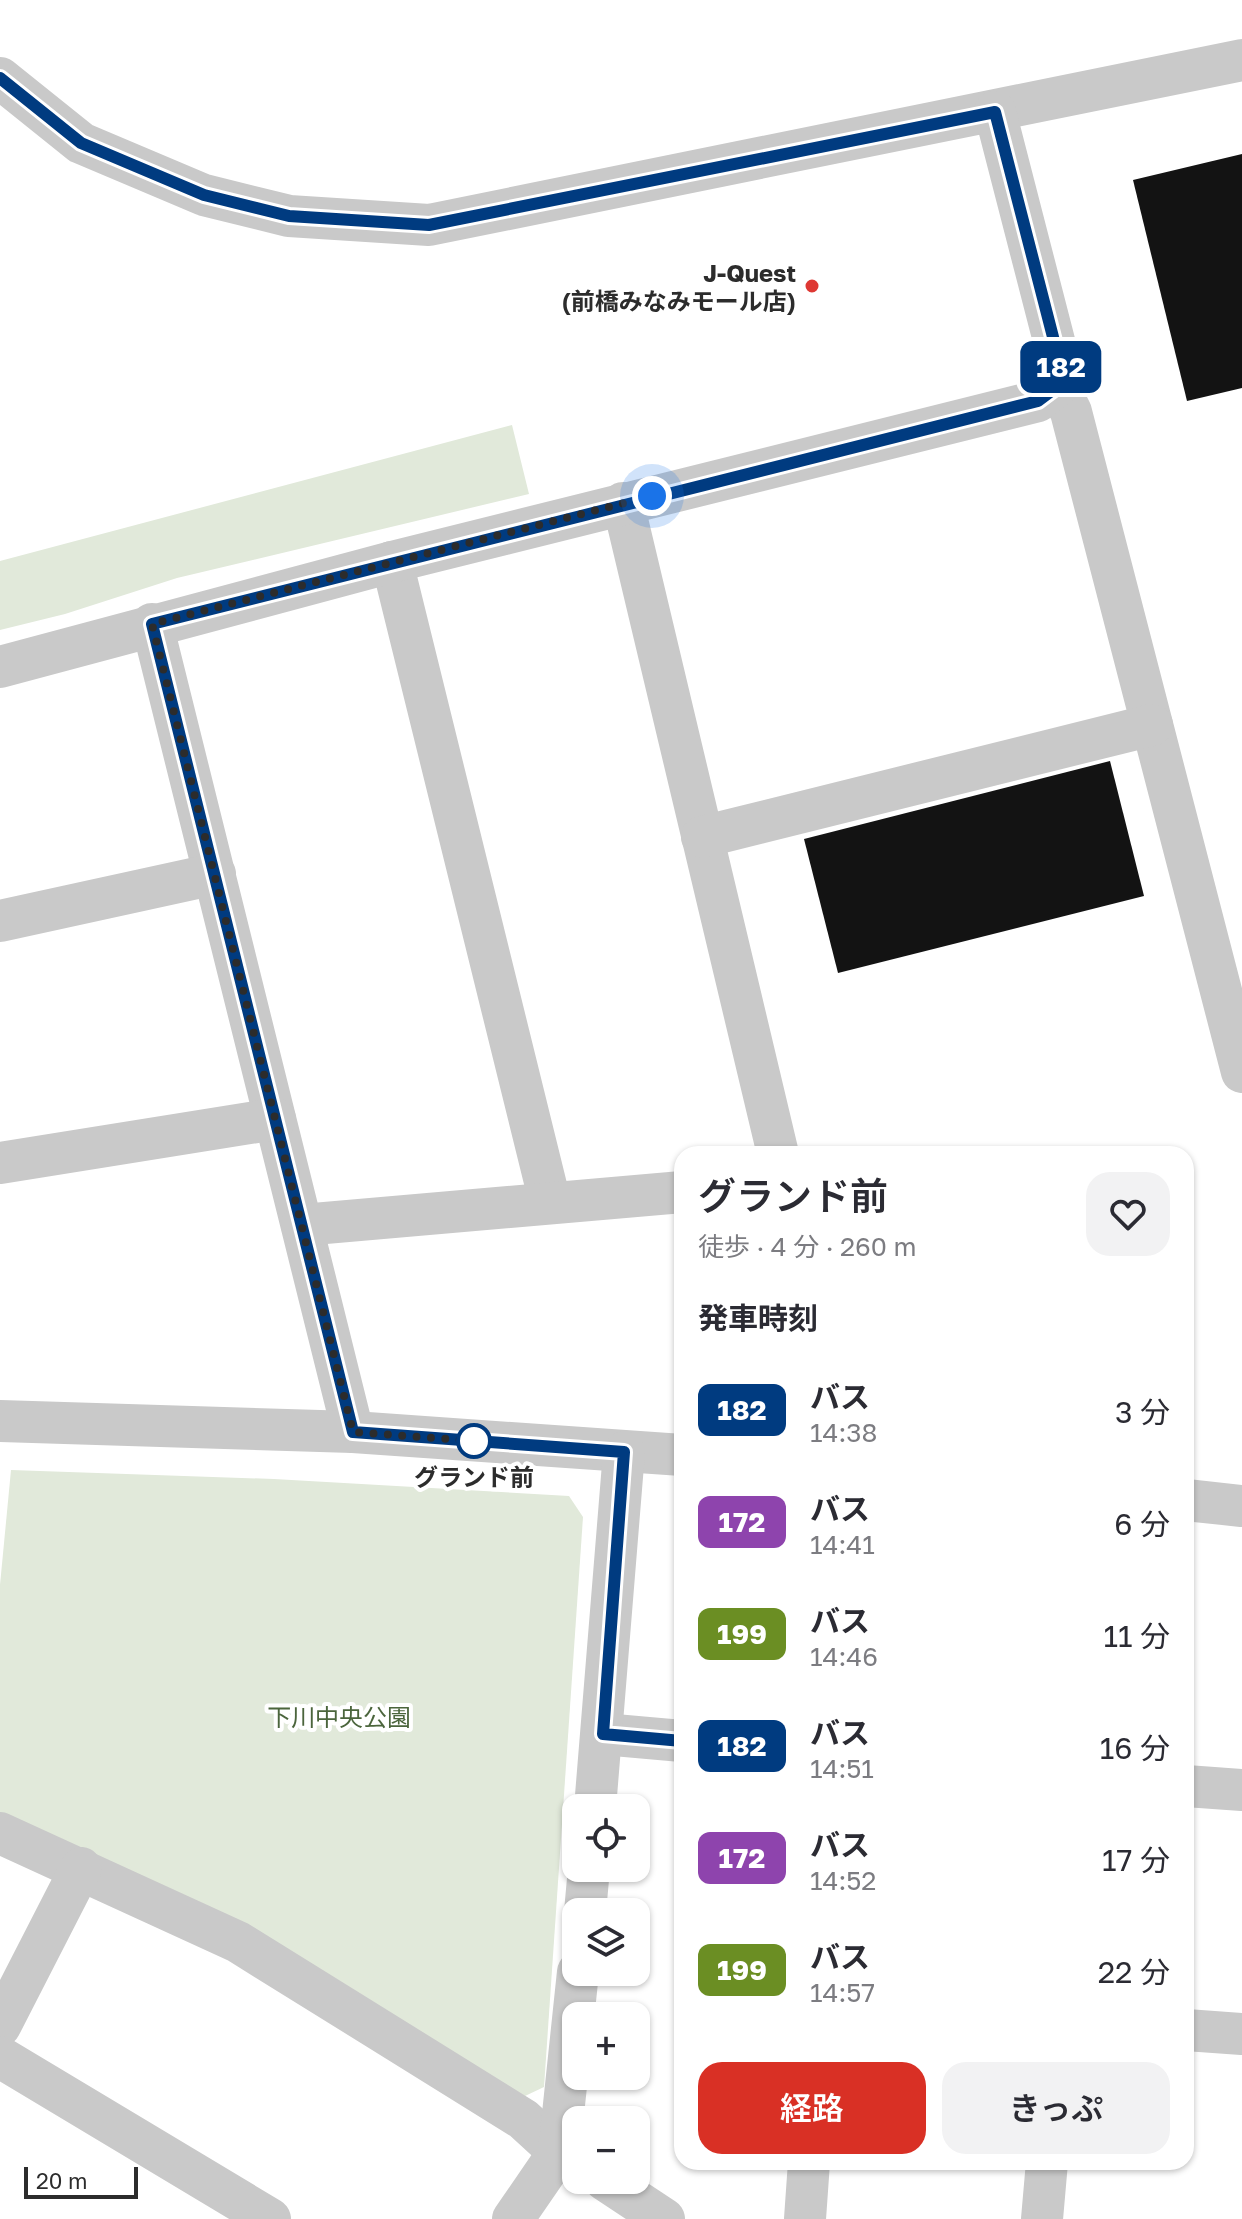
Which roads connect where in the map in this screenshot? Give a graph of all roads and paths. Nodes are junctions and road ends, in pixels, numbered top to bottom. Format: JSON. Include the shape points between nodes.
{"nodes":[{"id":1,"x":1242,"y":60,"type":"edge"},
{"id":2,"x":0,"y":78,"type":"edge"},
{"id":3,"x":995,"y":112,"type":"junction"},
{"id":4,"x":1058,"y":386,"type":"junction"},
{"id":5,"x":623,"y":503,"type":"junction"},
{"id":6,"x":392,"y":562,"type":"junction"},
{"id":7,"x":152,"y":624,"type":"junction"},
{"id":8,"x":0,"y":667,"type":"edge"},
{"id":9,"x":1152,"y":725,"type":"junction"},
{"id":10,"x":702,"y":837,"type":"junction"},
{"id":11,"x":215,"y":874,"type":"junction"},
{"id":12,"x":0,"y":921,"type":"edge"},
{"id":13,"x":1242,"y":1072,"type":"edge"},
{"id":14,"x":275,"y":1119,"type":"junction"},
{"id":15,"x":776,"y":1146,"type":"edge"},
{"id":16,"x":0,"y":1163,"type":"edge"},
{"id":17,"x":674,"y":1193,"type":"edge"},
{"id":18,"x":550,"y":1202,"type":"junction"},
{"id":19,"x":302,"y":1225,"type":"junction"},
{"id":20,"x":0,"y":1421,"type":"edge"},
{"id":21,"x":353,"y":1432,"type":"junction"},
{"id":22,"x":624,"y":1452,"type":"junction"},
{"id":23,"x":674,"y":1455,"type":"edge"},
{"id":24,"x":1194,"y":1501,"type":"edge"},
{"id":25,"x":1242,"y":1506,"type":"edge"},
{"id":26,"x":603,"y":1734,"type":"junction"},
{"id":27,"x":674,"y":1740,"type":"edge"},
{"id":28,"x":1194,"y":1787,"type":"edge"},
{"id":29,"x":1242,"y":1790,"type":"edge"},
{"id":30,"x":597,"y":1794,"type":"edge"},
{"id":31,"x":0,"y":1833,"type":"edge"},
{"id":32,"x":81,"y":1868,"type":"junction"},
{"id":33,"x":577,"y":1986,"type":"edge"},
{"id":34,"x":0,"y":2026,"type":"edge"},
{"id":35,"x":1194,"y":2031,"type":"edge"},
{"id":36,"x":1242,"y":2034,"type":"edge"},
{"id":37,"x":0,"y":2057,"type":"edge"},
{"id":38,"x":570,"y":2106,"type":"edge"},
{"id":39,"x":562,"y":2154,"type":"edge"},
{"id":40,"x":562,"y":2164,"type":"edge"},
{"id":41,"x":808,"y":2170,"type":"edge"},
{"id":42,"x":1046,"y":2170,"type":"edge"},
{"id":43,"x":626,"y":2194,"type":"edge"},
{"id":44,"x":270,"y":2219,"type":"edge"},
{"id":45,"x":513,"y":2219,"type":"edge"},
{"id":46,"x":664,"y":2219,"type":"edge"},
{"id":47,"x":805,"y":2219,"type":"edge"},
{"id":48,"x":1042,"y":2219,"type":"edge"}],
"edges":[{"from":1,"to":3,"type":"street"},
{"from":2,"to":3,"type":"street","via":[[81,143],[204,195],[289,216],[429,225]]},
{"from":3,"to":4,"type":"street","via":[[1061,368]]},
{"from":4,"to":5,"type":"street","via":[[1038,401]]},
{"from":4,"to":9,"type":"street","via":[[1071,412]]},
{"from":5,"to":6,"type":"street"},
{"from":5,"to":10,"type":"street"},
{"from":6,"to":7,"type":"street"},
{"from":6,"to":18,"type":"street"},
{"from":7,"to":8,"type":"street"},
{"from":7,"to":11,"type":"street"},
{"from":9,"to":10,"type":"street"},
{"from":9,"to":13,"type":"street"},
{"from":10,"to":15,"type":"street"},
{"from":11,"to":12,"type":"street"},
{"from":11,"to":14,"type":"street"},
{"from":14,"to":16,"type":"street"},
{"from":14,"to":19,"type":"street"},
{"from":17,"to":18,"type":"street"},
{"from":18,"to":19,"type":"street"},
{"from":19,"to":21,"type":"street"},
{"from":20,"to":21,"type":"street"},
{"from":21,"to":22,"type":"street"},
{"from":22,"to":23,"type":"street"},
{"from":22,"to":26,"type":"street"},
{"from":24,"to":25,"type":"street"},
{"from":26,"to":27,"type":"street"},
{"from":26,"to":30,"type":"street"},
{"from":28,"to":29,"type":"street"},
{"from":31,"to":32,"type":"street"},
{"from":32,"to":34,"type":"street"},
{"from":32,"to":39,"type":"street","via":[[238,1942],[523,2119]]},
{"from":33,"to":38,"type":"street"},
{"from":35,"to":36,"type":"street"},
{"from":37,"to":44,"type":"street"},
{"from":40,"to":45,"type":"street"},
{"from":41,"to":47,"type":"street"},
{"from":42,"to":48,"type":"street"},
{"from":43,"to":46,"type":"street"}]}
